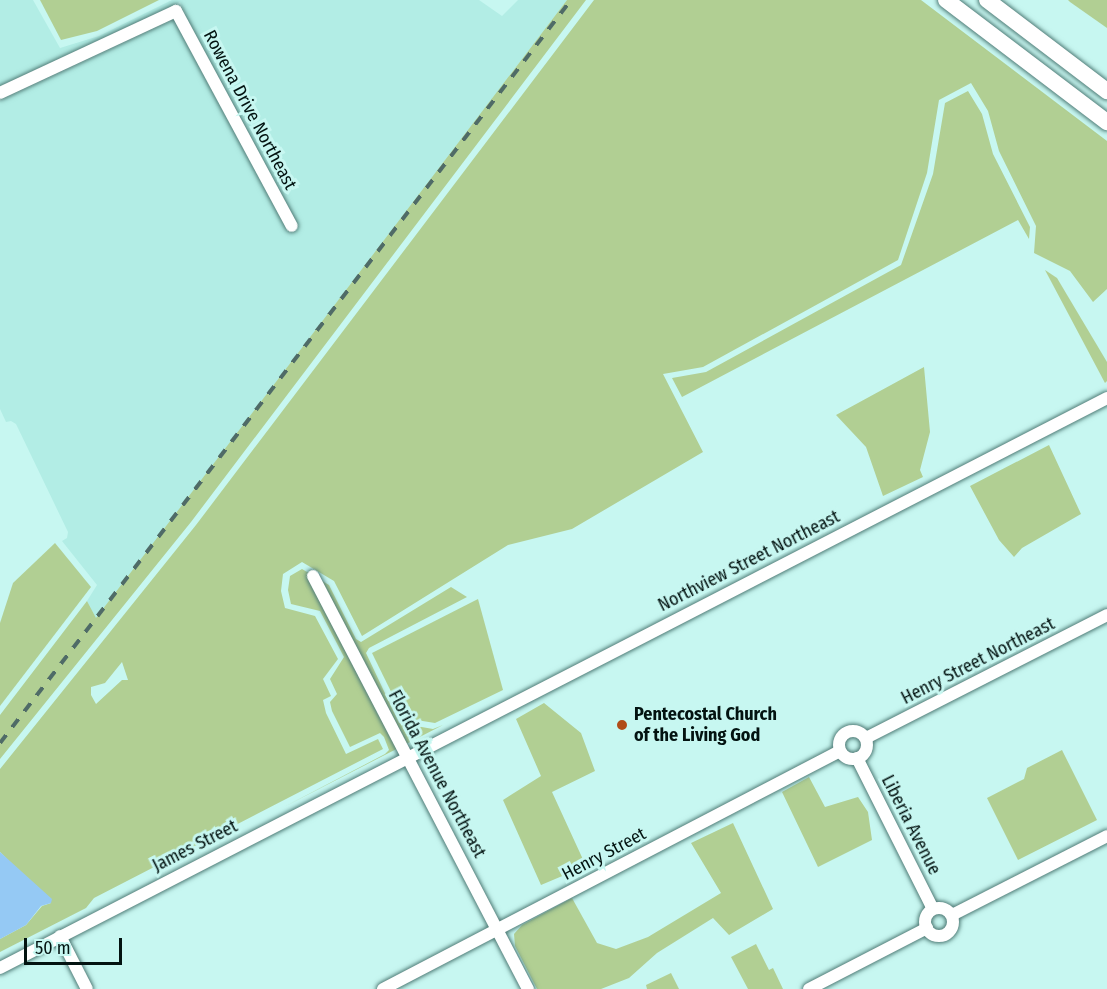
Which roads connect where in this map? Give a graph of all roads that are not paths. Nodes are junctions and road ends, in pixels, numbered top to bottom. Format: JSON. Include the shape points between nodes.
{"nodes":[{"id":1,"x":946,"y":0,"type":"edge"},
{"id":2,"x":987,"y":0,"type":"edge"},
{"id":3,"x":1107,"y":91,"type":"edge"},
{"id":4,"x":0,"y":93,"type":"edge"},
{"id":5,"x":1107,"y":122,"type":"edge"},
{"id":6,"x":292,"y":226,"type":"dead end"},
{"id":7,"x":1107,"y":398,"type":"edge"},
{"id":8,"x":314,"y":576,"type":"dead end"},
{"id":9,"x":1107,"y":615,"type":"edge"},
{"id":10,"x":866,"y":738,"type":"junction"},
{"id":11,"x":840,"y":751,"type":"junction"},
{"id":12,"x":406,"y":757,"type":"junction"},
{"id":13,"x":857,"y":758,"type":"junction"},
{"id":14,"x":1107,"y":836,"type":"edge"},
{"id":15,"x":933,"y":909,"type":"junction"},
{"id":16,"x":952,"y":915,"type":"junction"},
{"id":17,"x":927,"y":928,"type":"junction"},
{"id":18,"x":498,"y":930,"type":"junction"},
{"id":19,"x":60,"y":936,"type":"junction"},
{"id":20,"x":0,"y":968,"type":"edge"},
{"id":21,"x":87,"y":989,"type":"edge"},
{"id":22,"x":383,"y":989,"type":"edge"},
{"id":23,"x":528,"y":989,"type":"edge"},
{"id":24,"x":809,"y":989,"type":"edge"}],
"edges":[{"from":1,"to":5,"type":"main road"},
{"from":2,"to":3,"type":"main road"},
{"from":4,"to":6,"type":"street","name":"Rowena Drive Northeast","via":[[176,11]]},
{"from":7,"to":12,"type":"street","name":"Northview Street Northeast"},
{"from":8,"to":12,"type":"street","name":"Florida Avenue Northeast"},
{"from":9,"to":10,"type":"street","name":"Henry Street Northeast"},
{"from":10,"to":11,"type":"street","via":[[855,730],[847,732],[839,742]]},
{"from":10,"to":13,"type":"street","via":[[865,752]]},
{"from":11,"to":13,"type":"street","via":[[846,757]]},
{"from":11,"to":18,"type":"street","name":"Henry Street"},
{"from":12,"to":18,"type":"street","name":"Florida Avenue Northeast"},
{"from":12,"to":19,"type":"street","name":"James Street"},
{"from":13,"to":15,"type":"street","name":"Liberia Avenue"},
{"from":14,"to":16,"type":"street"},
{"from":15,"to":16,"type":"street","via":[[942,908]]},
{"from":15,"to":17,"type":"street","via":[[927,915]]},
{"from":16,"to":17,"type":"street","via":[[953,925],[944,935],[932,934]]},
{"from":17,"to":24,"type":"street"},
{"from":18,"to":22,"type":"street","name":"Henry Street"},
{"from":18,"to":23,"type":"street","name":"Florida Avenue Northeast"},
{"from":19,"to":20,"type":"street","name":"James Street"},
{"from":19,"to":21,"type":"street"}]}
